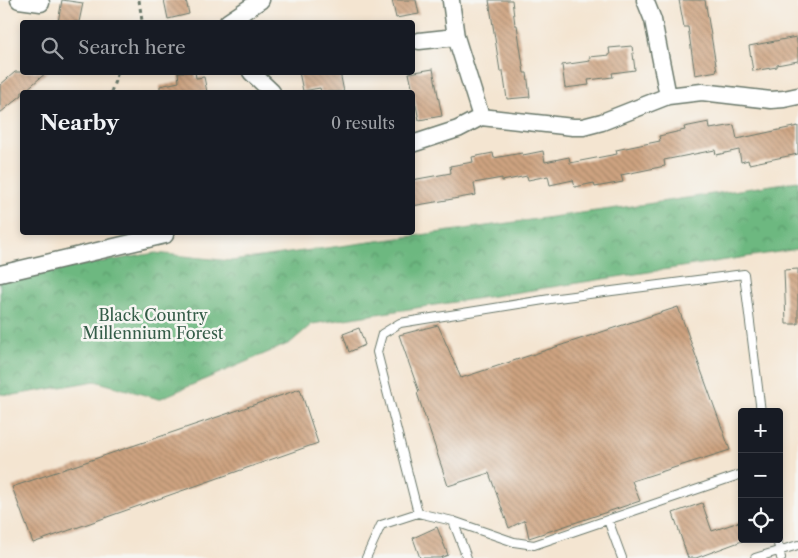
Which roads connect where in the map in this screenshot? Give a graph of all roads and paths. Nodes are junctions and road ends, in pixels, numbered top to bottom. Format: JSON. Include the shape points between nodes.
{"nodes":[{"id":1,"x":19,"y":0,"type":"edge"},
{"id":2,"x":139,"y":0,"type":"edge"},
{"id":3,"x":261,"y":0,"type":"edge"},
{"id":4,"x":645,"y":0,"type":"edge"},
{"id":5,"x":451,"y":1,"type":"edge"},
{"id":6,"x":41,"y":3,"type":"dead end"},
{"id":7,"x":142,"y":20,"type":"edge"},
{"id":8,"x":231,"y":20,"type":"edge"},
{"id":9,"x":456,"y":37,"type":"junction"},
{"id":10,"x":419,"y":41,"type":"dead end"},
{"id":11,"x":117,"y":75,"type":"edge"},
{"id":12,"x":254,"y":75,"type":"edge"},
{"id":13,"x":112,"y":90,"type":"edge"},
{"id":14,"x":270,"y":90,"type":"edge"},
{"id":15,"x":668,"y":96,"type":"junction"},
{"id":16,"x":798,"y":96,"type":"edge"},
{"id":17,"x":482,"y":117,"type":"junction"},
{"id":18,"x":415,"y":143,"type":"edge"},
{"id":19,"x":165,"y":235,"type":"dead end"},
{"id":20,"x":138,"y":237,"type":"edge"},
{"id":21,"x":0,"y":274,"type":"edge"},
{"id":22,"x":761,"y":408,"type":"edge"},
{"id":23,"x":738,"y":475,"type":"edge"},
{"id":24,"x":418,"y":513,"type":"junction"},
{"id":25,"x":608,"y":520,"type":"junction"},
{"id":26,"x":453,"y":521,"type":"junction"},
{"id":27,"x":798,"y":545,"type":"edge"},
{"id":28,"x":780,"y":554,"type":"edge"},
{"id":29,"x":366,"y":558,"type":"edge"},
{"id":30,"x":467,"y":558,"type":"edge"},
{"id":31,"x":622,"y":558,"type":"edge"},
{"id":32,"x":755,"y":558,"type":"edge"}],
"edges":[{"from":1,"to":6,"type":"street"},
{"from":2,"to":7,"type":"path"},
{"from":3,"to":8,"type":"street"},
{"from":4,"to":15,"type":"street","via":[[653,20]]},
{"from":5,"to":9,"type":"street"},
{"from":9,"to":10,"type":"street"},
{"from":9,"to":17,"type":"street"},
{"from":11,"to":13,"type":"path"},
{"from":12,"to":14,"type":"street"},
{"from":15,"to":16,"type":"street","via":[[702,92],[784,100]]},
{"from":15,"to":17,"type":"street","via":[[583,127]]},
{"from":17,"to":18,"type":"street"},
{"from":19,"to":20,"type":"street"},
{"from":20,"to":21,"type":"street"},
{"from":22,"to":24,"type":"lane","via":[[744,274],[550,299],[400,324],[382,334],[377,352]]},
{"from":23,"to":25,"type":"lane"},
{"from":24,"to":26,"type":"lane"},
{"from":24,"to":29,"type":"lane","via":[[381,525]]},
{"from":25,"to":26,"type":"lane","via":[[534,545],[514,542]]},
{"from":25,"to":31,"type":"lane"},
{"from":26,"to":30,"type":"lane"},
{"from":27,"to":28,"type":"lane"},
{"from":28,"to":32,"type":"lane"}]}
